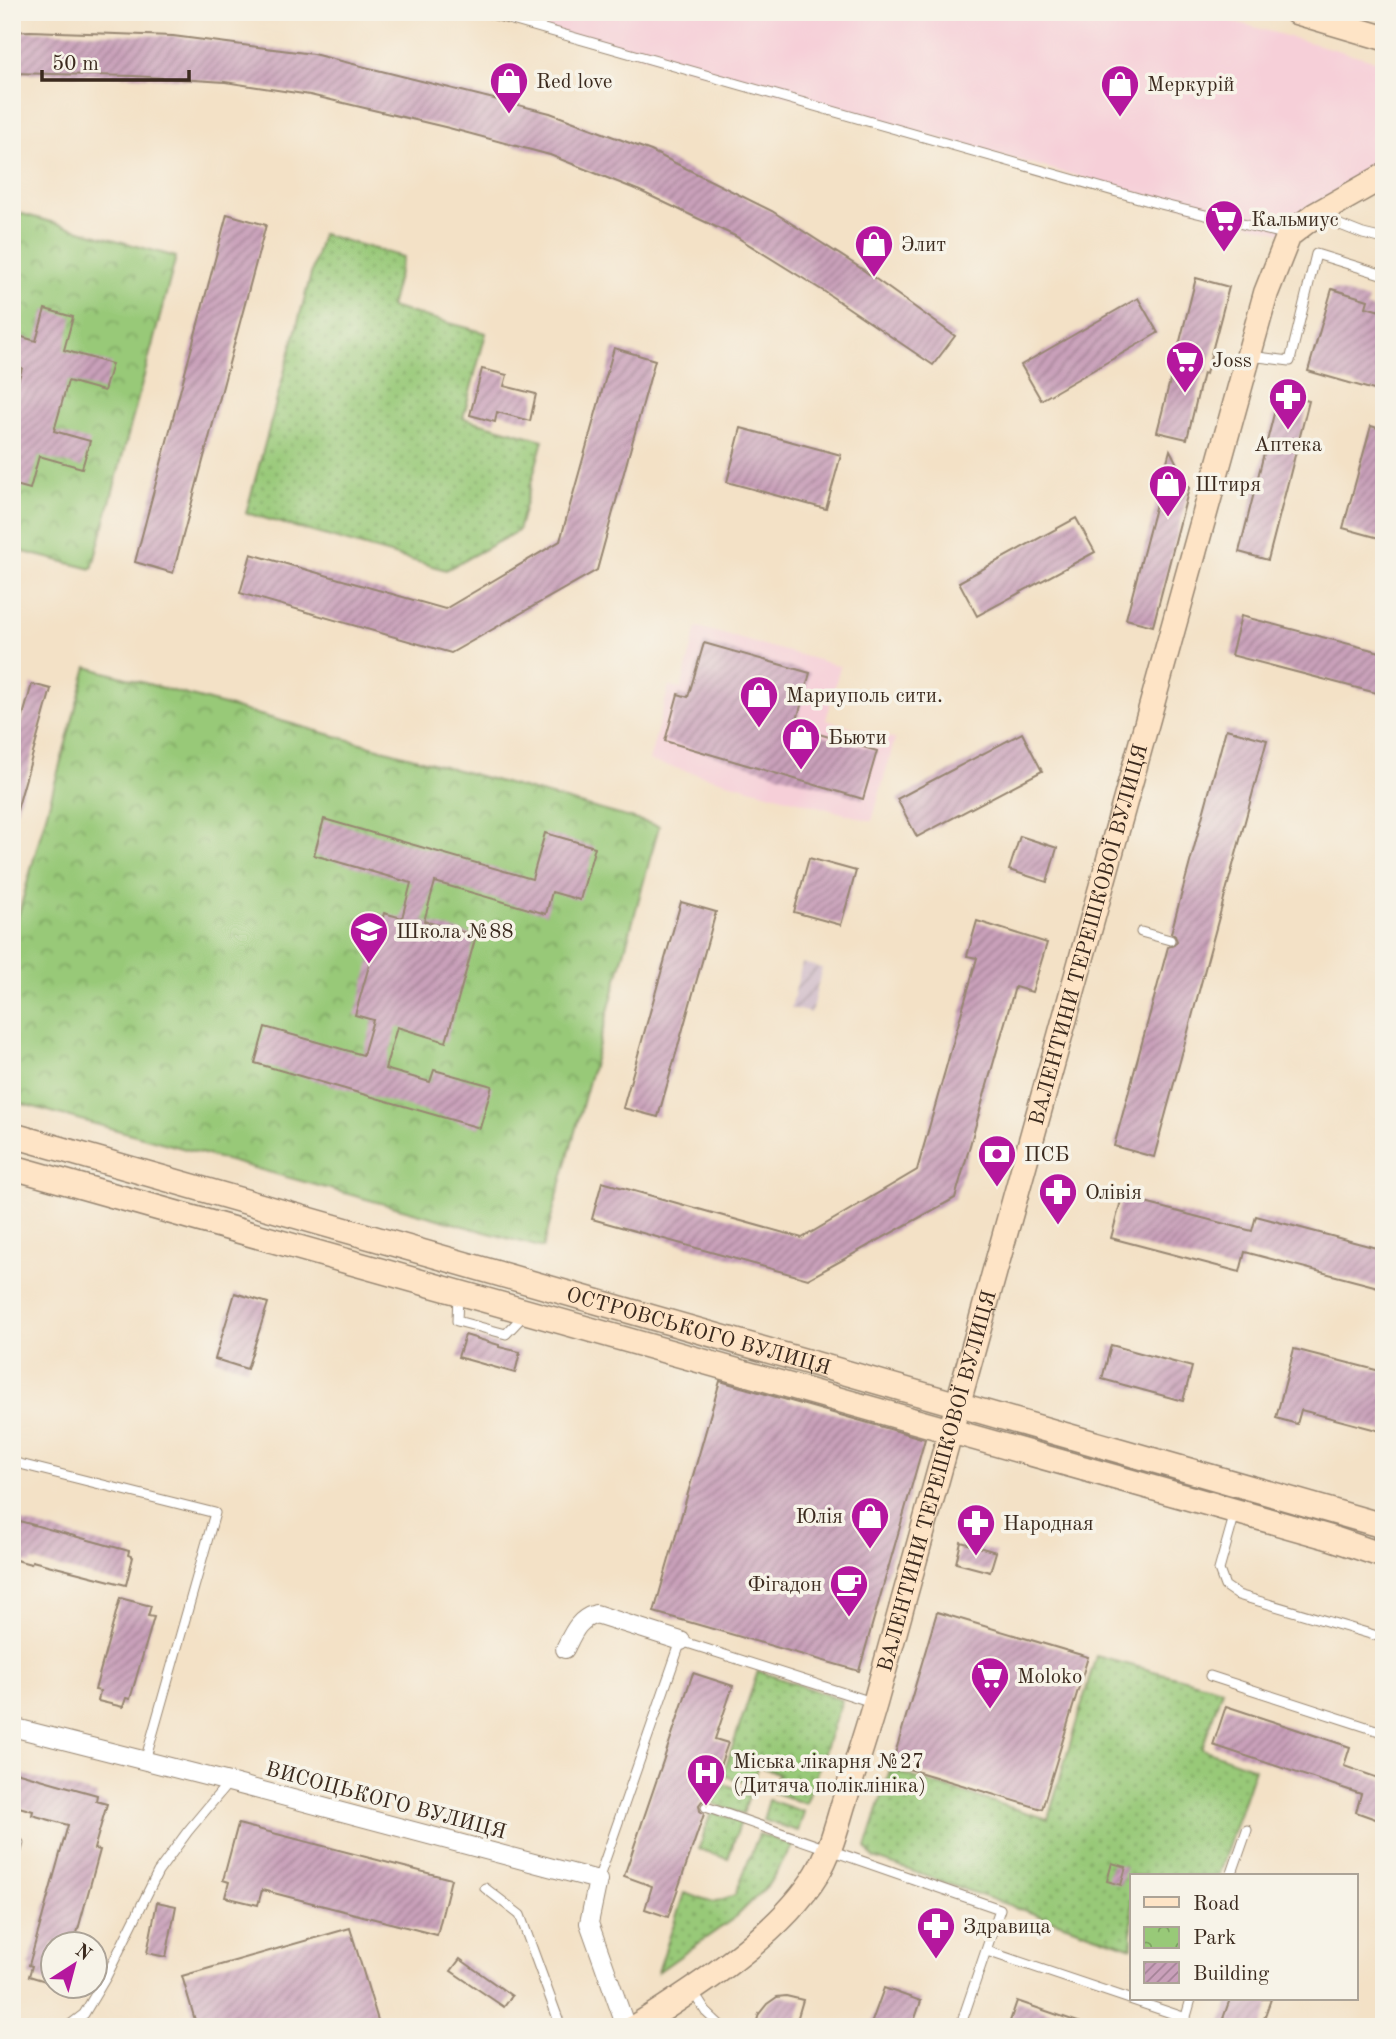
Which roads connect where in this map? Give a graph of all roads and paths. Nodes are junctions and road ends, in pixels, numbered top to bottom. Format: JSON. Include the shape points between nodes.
{"nodes":[{"id":1,"x":484,"y":12,"type":"edge"},
{"id":2,"x":1296,"y":12,"type":"edge"},
{"id":3,"x":1384,"y":38,"type":"edge"},
{"id":4,"x":1384,"y":176,"type":"edge"},
{"id":5,"x":1315,"y":215,"type":"junction"},
{"id":6,"x":1289,"y":235,"type":"junction"},
{"id":7,"x":1384,"y":239,"type":"edge"},
{"id":8,"x":1384,"y":275,"type":"edge"},
{"id":9,"x":1249,"y":356,"type":"junction"},
{"id":10,"x":1141,"y":932,"type":"dead end"},
{"id":11,"x":1170,"y":940,"type":"dead end"},
{"id":12,"x":12,"y":1135,"type":"edge"},
{"id":13,"x":12,"y":1167,"type":"edge"},
{"id":14,"x":958,"y":1405,"type":"junction"},
{"id":15,"x":951,"y":1431,"type":"junction"},
{"id":16,"x":12,"y":1462,"type":"edge"},
{"id":17,"x":1236,"y":1511,"type":"junction"},
{"id":18,"x":1384,"y":1526,"type":"edge"},
{"id":19,"x":1384,"y":1556,"type":"edge"},
{"id":20,"x":1384,"y":1638,"type":"edge"},
{"id":21,"x":681,"y":1641,"type":"junction"},
{"id":22,"x":565,"y":1649,"type":"dead end"},
{"id":23,"x":1210,"y":1676,"type":"dead end"},
{"id":24,"x":875,"y":1703,"type":"junction"},
{"id":25,"x":12,"y":1727,"type":"edge"},
{"id":26,"x":1384,"y":1740,"type":"edge"},
{"id":27,"x":145,"y":1761,"type":"junction"},
{"id":28,"x":229,"y":1782,"type":"junction"},
{"id":29,"x":706,"y":1807,"type":"dead end"},
{"id":30,"x":1247,"y":1830,"type":"dead end"},
{"id":31,"x":19,"y":1843,"type":"dead end"},
{"id":32,"x":829,"y":1850,"type":"junction"},
{"id":33,"x":12,"y":1869,"type":"edge"},
{"id":34,"x":1232,"y":1874,"type":"edge"},
{"id":35,"x":598,"y":1880,"type":"junction"},
{"id":36,"x":485,"y":1888,"type":"dead end"},
{"id":37,"x":987,"y":1951,"type":"junction"},
{"id":38,"x":692,"y":1990,"type":"junction"},
{"id":39,"x":1191,"y":2000,"type":"edge"},
{"id":40,"x":1185,"y":2022,"type":"edge"},
{"id":41,"x":12,"y":2025,"type":"edge"},
{"id":42,"x":18,"y":2027,"type":"edge"},
{"id":43,"x":67,"y":2027,"type":"edge"},
{"id":44,"x":561,"y":2027,"type":"edge"},
{"id":45,"x":626,"y":2027,"type":"edge"},
{"id":46,"x":635,"y":2027,"type":"edge"},
{"id":47,"x":722,"y":2027,"type":"edge"},
{"id":48,"x":960,"y":2027,"type":"edge"}],
"edges":[{"from":1,"to":6,"type":"lane","via":[[1156,203]]},
{"from":2,"to":3,"type":"street"},
{"from":4,"to":5,"type":"street"},
{"from":5,"to":6,"type":"street"},
{"from":5,"to":7,"type":"lane"},
{"from":6,"to":9,"type":"street","name":"ВАЛЕНТИНИ ТЕРЕШКОВОЇ ВУЛИЦЯ","via":[[1266,293]]},
{"from":8,"to":9,"type":"lane","via":[[1316,254],[1290,362]]},
{"from":9,"to":14,"type":"street","name":"ВАЛЕНТИНИ ТЕРЕШКОВОЇ ВУЛИЦЯ"},
{"from":10,"to":11,"type":"lane"},
{"from":12,"to":14,"type":"street","name":"ОСТРОВСЬКОГО ВУЛИЦЯ"},
{"from":13,"to":15,"type":"street","name":"ОСТРОВСЬКОГО ВУЛИЦЯ"},
{"from":14,"to":15,"type":"street","name":"ВАЛЕНТИНИ ТЕРЕШКОВОЇ ВУЛИЦЯ"},
{"from":14,"to":18,"type":"street","name":"ОСТРОВСЬКОГО ВУЛИЦЯ"},
{"from":15,"to":17,"type":"street","name":"ОСТРОВСЬКОГО ВУЛИЦЯ"},
{"from":15,"to":24,"type":"street","name":"ВАЛЕНТИНИ ТЕРЕШКОВОЇ ВУЛИЦЯ"},
{"from":16,"to":27,"type":"lane","via":[[215,1513]]},
{"from":17,"to":19,"type":"street","name":"ОСТРОВСЬКОГО ВУЛИЦЯ"},
{"from":17,"to":20,"type":"lane","via":[[1219,1570],[1225,1586],[1238,1595]]},
{"from":21,"to":22,"type":"street","via":[[596,1614],[579,1623]]},
{"from":21,"to":24,"type":"lane"},
{"from":21,"to":35,"type":"lane"},
{"from":23,"to":26,"type":"lane","via":[[1382,1732]]},
{"from":24,"to":32,"type":"street","name":"ВАЛЕНТИНИ ТЕРЕШКОВОЇ ВУЛИЦЯ"},
{"from":25,"to":27,"type":"street","name":"ВИСОЦЬКОГО ВУЛИЦЯ"},
{"from":27,"to":28,"type":"street","name":"ВИСОЦЬКОГО ВУЛИЦЯ"},
{"from":28,"to":35,"type":"street","name":"ВИСОЦЬКОГО ВУЛИЦЯ"},
{"from":28,"to":43,"type":"lane","via":[[158,1872],[106,1977],[84,2014]]},
{"from":29,"to":32,"type":"lane"},
{"from":30,"to":34,"type":"lane"},
{"from":31,"to":33,"type":"lane"},
{"from":32,"to":37,"type":"lane","via":[[1000,1909]]},
{"from":32,"to":38,"type":"street","name":"ВАЛЕНТИНИ ТЕРЕШКОВОЇ ВУЛИЦЯ","via":[[797,1903]]},
{"from":35,"to":45,"type":"street","via":[[589,1923]]},
{"from":36,"to":44,"type":"lane","via":[[520,1915]]},
{"from":37,"to":40,"type":"lane"},
{"from":37,"to":48,"type":"lane"},
{"from":38,"to":46,"type":"street","name":"ВАЛЕНТИНИ ТЕРЕШКОВОЇ ВУЛИЦЯ"},
{"from":38,"to":47,"type":"lane"},
{"from":39,"to":40,"type":"lane"},
{"from":41,"to":42,"type":"street"}]}
